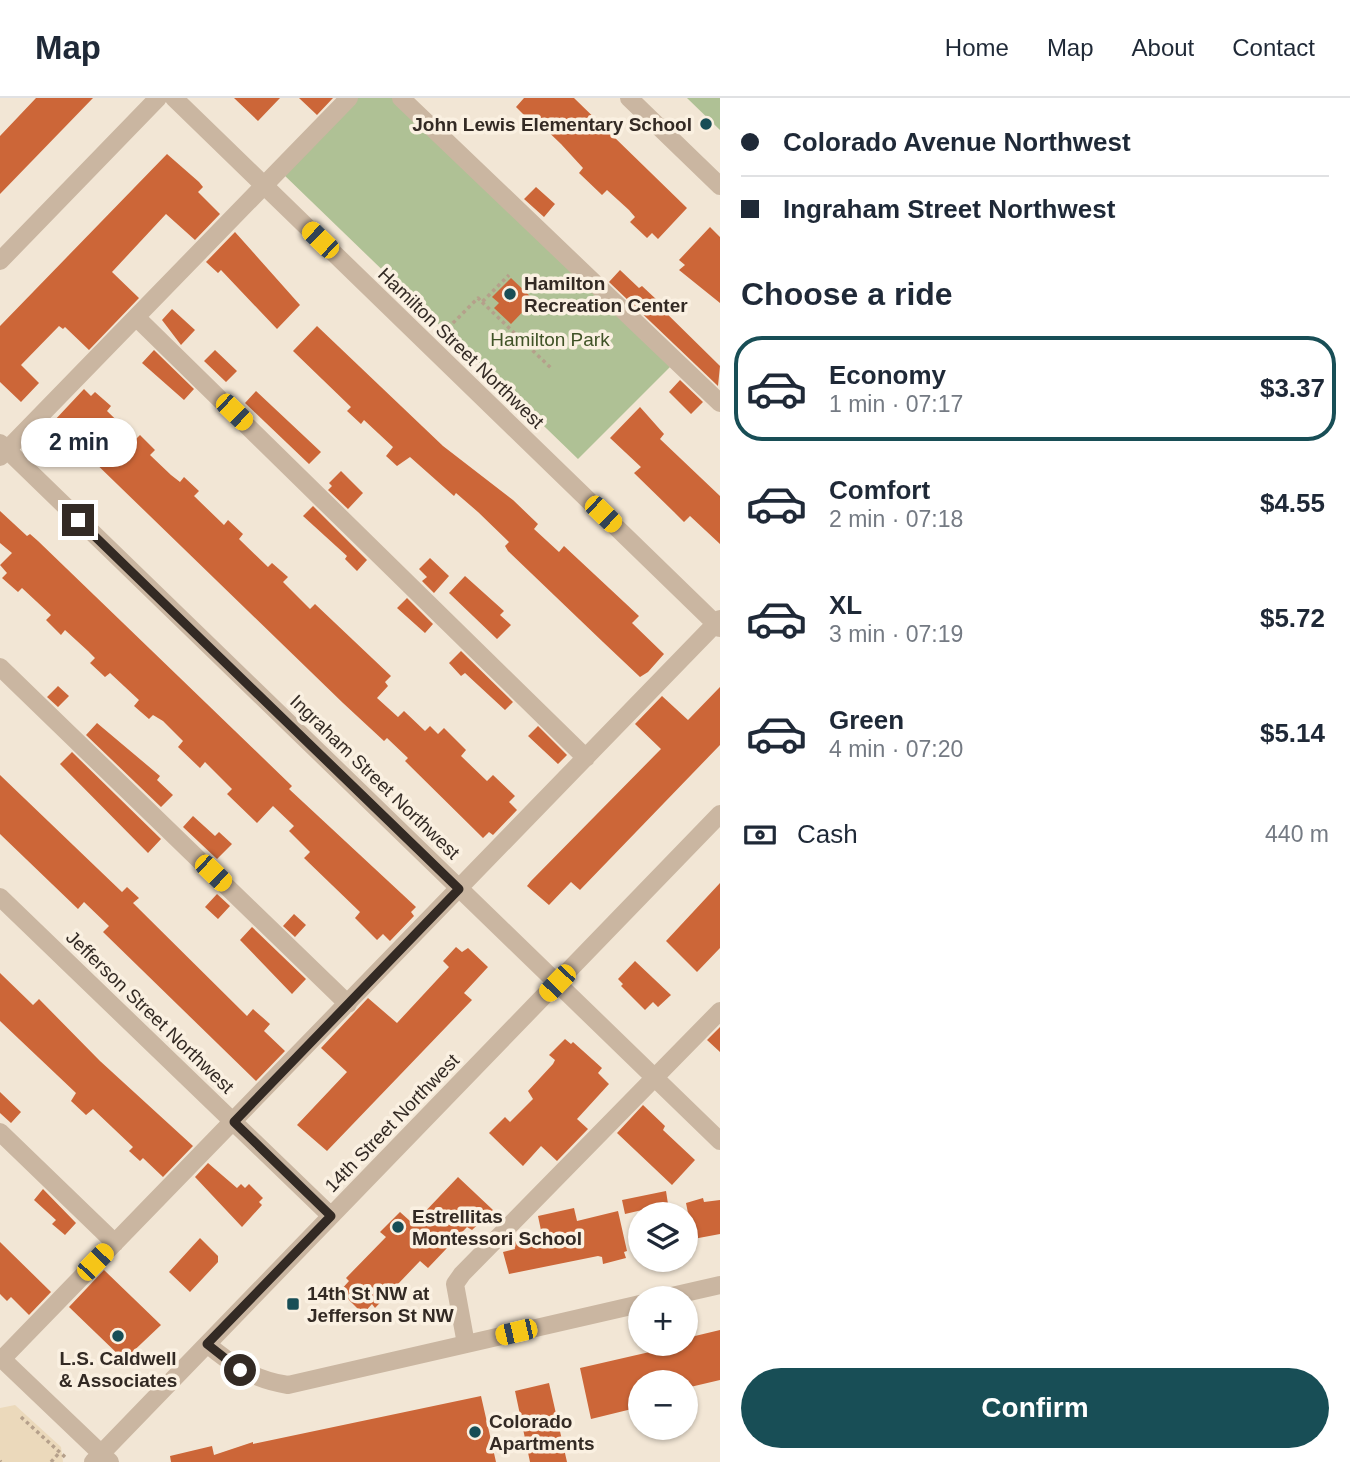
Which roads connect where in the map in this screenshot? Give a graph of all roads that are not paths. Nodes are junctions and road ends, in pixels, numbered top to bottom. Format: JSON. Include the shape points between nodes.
{"nodes":[{"id":1,"x":158,"y":98,"type":"edge"},
{"id":2,"x":174,"y":98,"type":"edge"},
{"id":3,"x":349,"y":98,"type":"edge"},
{"id":4,"x":401,"y":98,"type":"edge"},
{"id":5,"x":629,"y":98,"type":"edge"},
{"id":6,"x":264,"y":186,"type":"junction"},
{"id":7,"x":720,"y":186,"type":"edge"},
{"id":8,"x":0,"y":261,"type":"edge"},
{"id":9,"x":136,"y":317,"type":"junction"},
{"id":10,"x":720,"y":403,"type":"edge"},
{"id":11,"x":2,"y":450,"type":"edge"},
{"id":12,"x":718,"y":624,"type":"edge"},
{"id":13,"x":0,"y":667,"type":"edge"},
{"id":14,"x":586,"y":758,"type":"junction"},
{"id":15,"x":720,"y":814,"type":"edge"},
{"id":16,"x":459,"y":889,"type":"junction"},
{"id":17,"x":0,"y":897,"type":"edge"},
{"id":18,"x":557,"y":983,"type":"junction"},
{"id":19,"x":348,"y":1004,"type":"junction"},
{"id":20,"x":720,"y":1011,"type":"edge"},
{"id":21,"x":655,"y":1078,"type":"junction"},
{"id":22,"x":234,"y":1122,"type":"junction"},
{"id":23,"x":0,"y":1132,"type":"edge"},
{"id":24,"x":720,"y":1141,"type":"edge"},
{"id":25,"x":331,"y":1216,"type":"junction"},
{"id":26,"x":115,"y":1242,"type":"junction"},
{"id":27,"x":720,"y":1285,"type":"edge"},
{"id":28,"x":698,"y":1290,"type":"edge"},
{"id":29,"x":628,"y":1307,"type":"edge"},
{"id":30,"x":207,"y":1344,"type":"junction"},
{"id":31,"x":466,"y":1344,"type":"junction"},
{"id":32,"x":1,"y":1358,"type":"edge"},
{"id":33,"x":102,"y":1459,"type":"edge"}],
"edges":[{"from":1,"to":8,"type":"street"},
{"from":2,"to":6,"type":"street","name":"Hamilton Street Northwest"},
{"from":3,"to":6,"type":"street"},
{"from":4,"to":10,"type":"street"},
{"from":5,"to":7,"type":"street"},
{"from":6,"to":9,"type":"street"},
{"from":6,"to":12,"type":"street","name":"Hamilton Street Northwest"},
{"from":9,"to":11,"type":"street"},
{"from":9,"to":14,"type":"street"},
{"from":11,"to":16,"type":"street","name":"Ingraham Street Northwest"},
{"from":12,"to":14,"type":"street"},
{"from":13,"to":19,"type":"street"},
{"from":14,"to":16,"type":"street"},
{"from":15,"to":18,"type":"street","name":"14th Street Northwest"},
{"from":16,"to":18,"type":"street","name":"Ingraham Street Northwest"},
{"from":16,"to":19,"type":"street"},
{"from":17,"to":22,"type":"street","name":"Jefferson Street Northwest"},
{"from":18,"to":21,"type":"street","name":"Ingraham Street Northwest"},
{"from":18,"to":25,"type":"street","name":"14th Street Northwest"},
{"from":19,"to":22,"type":"street"},
{"from":20,"to":21,"type":"street"},
{"from":21,"to":24,"type":"street","name":"Ingraham Street Northwest"},
{"from":21,"to":31,"type":"street","via":[[455,1284]]},
{"from":22,"to":25,"type":"street","name":"Jefferson Street Northwest"},
{"from":22,"to":26,"type":"street"},
{"from":23,"to":26,"type":"street"},
{"from":25,"to":30,"type":"street","name":"14th Street Northwest"},
{"from":26,"to":32,"type":"street"},
{"from":27,"to":28,"type":"street"},
{"from":29,"to":31,"type":"street"},
{"from":30,"to":31,"type":"street","via":[[240,1370],[288,1385]]},
{"from":30,"to":33,"type":"street","name":"14th Street Northwest"},
{"from":32,"to":33,"type":"street"}]}
